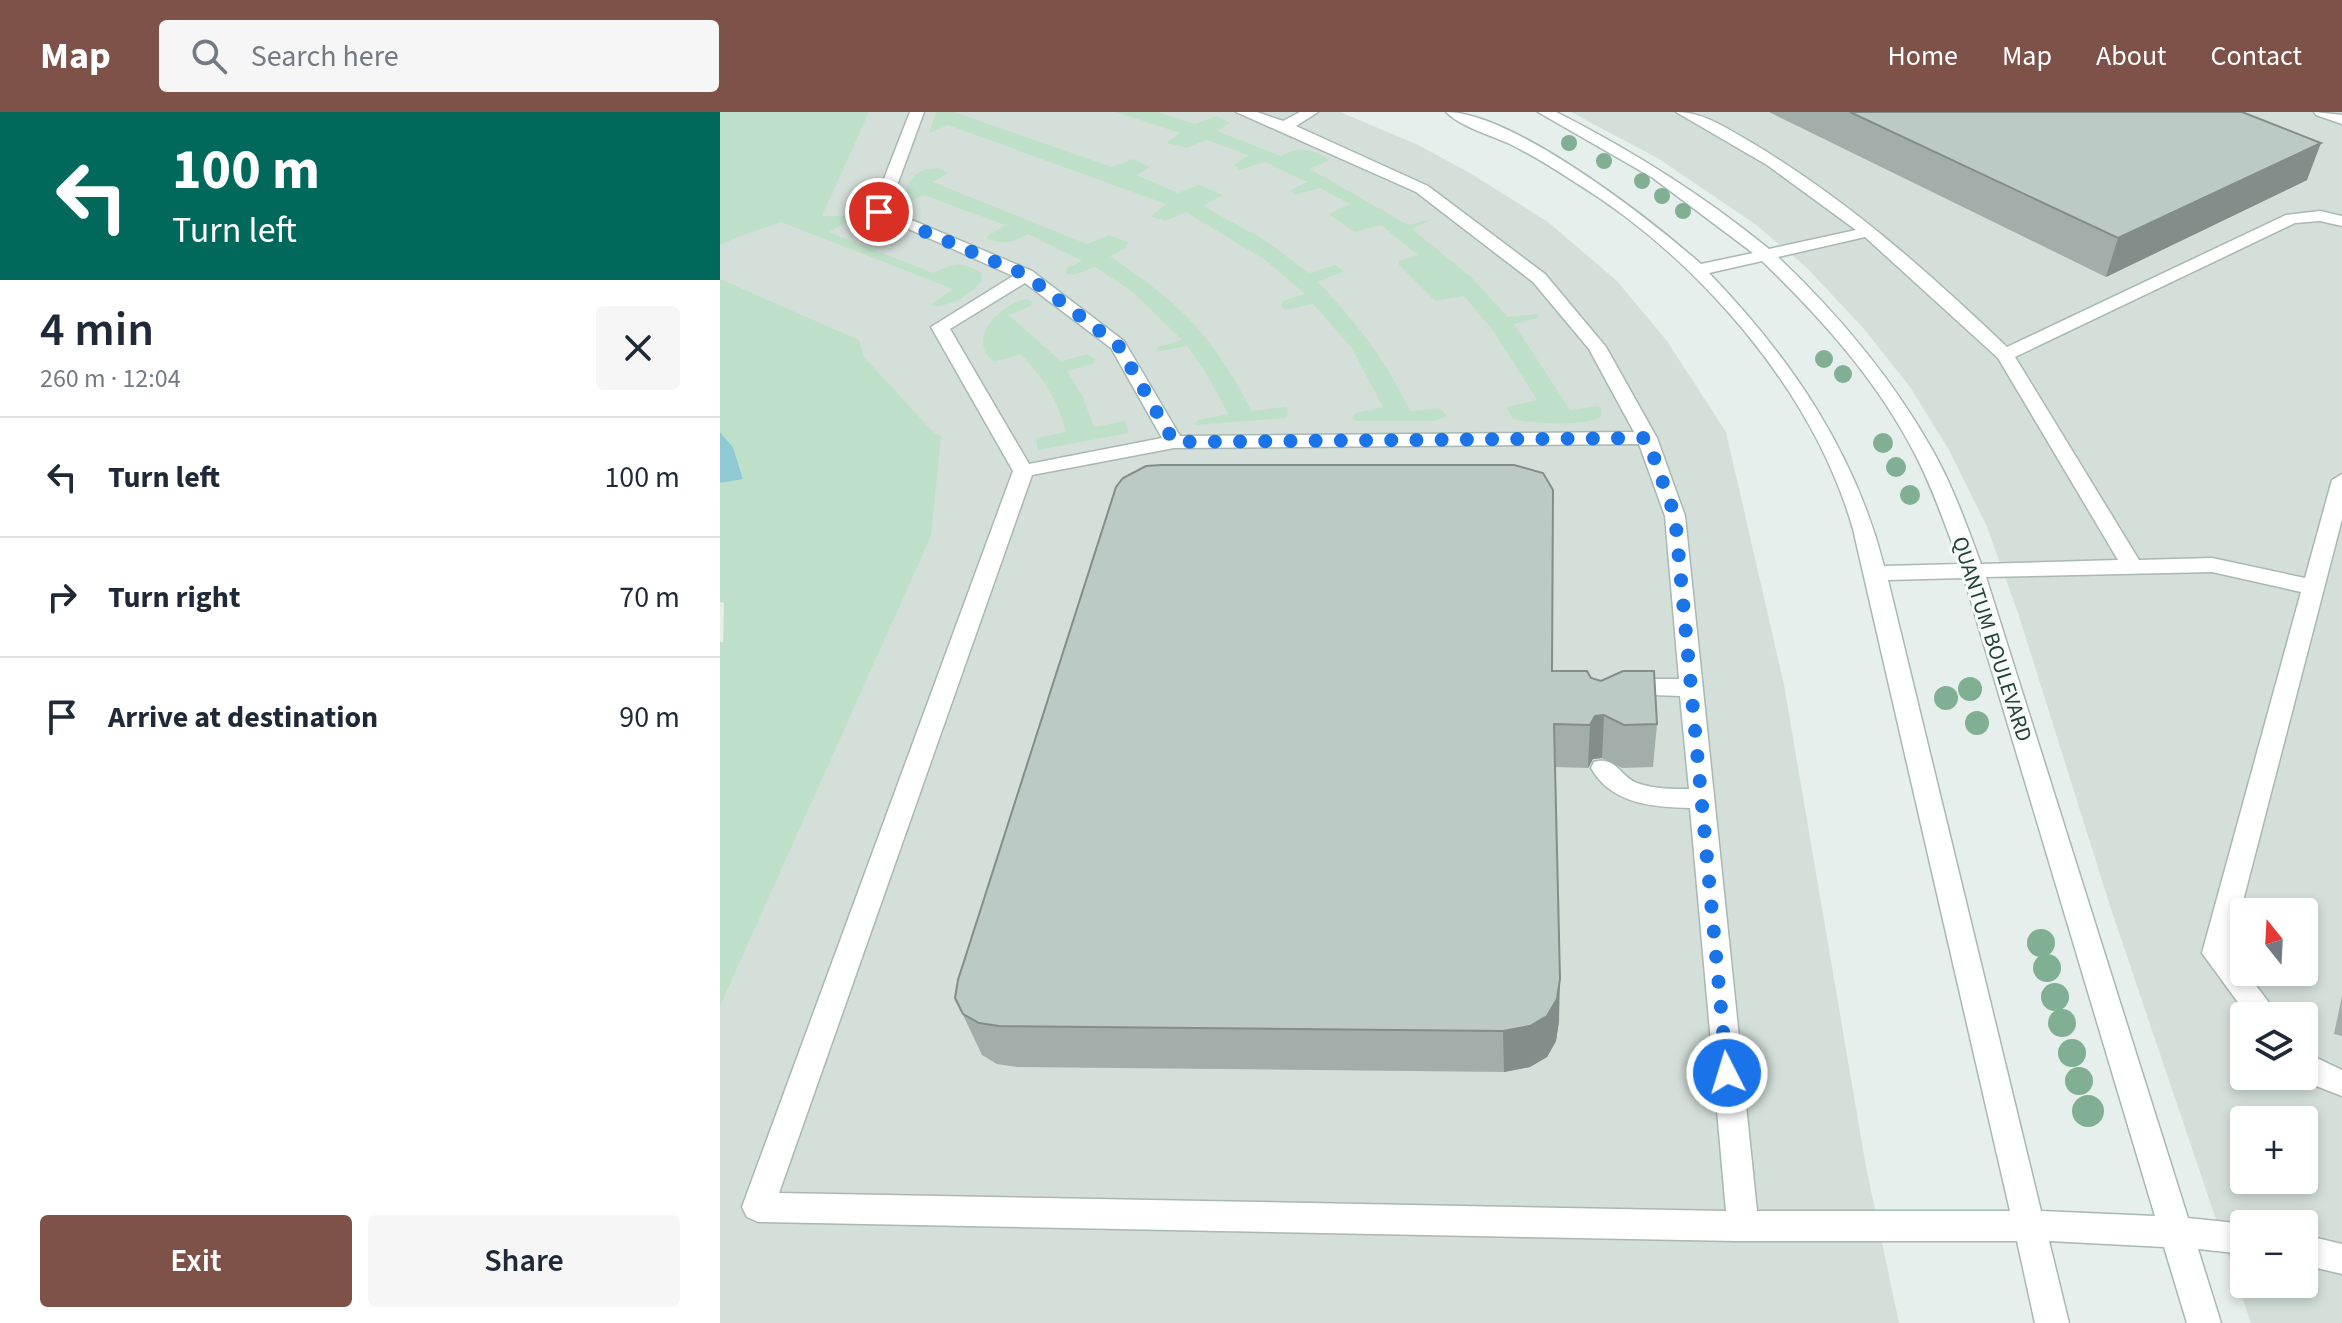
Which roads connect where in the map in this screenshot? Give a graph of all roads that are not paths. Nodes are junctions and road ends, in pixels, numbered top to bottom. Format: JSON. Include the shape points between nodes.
{"nodes":[{"id":1,"x":917,"y":112,"type":"edge"},
{"id":2,"x":1243,"y":112,"type":"edge"},
{"id":3,"x":1311,"y":112,"type":"edge"},
{"id":4,"x":1453,"y":112,"type":"edge"},
{"id":5,"x":1545,"y":112,"type":"edge"},
{"id":6,"x":1683,"y":112,"type":"edge"},
{"id":7,"x":2321,"y":112,"type":"edge"},
{"id":8,"x":2342,"y":120,"type":"edge"},
{"id":9,"x":1284,"y":126,"type":"junction"},
{"id":10,"x":2342,"y":221,"type":"edge"},
{"id":11,"x":1871,"y":231,"type":"junction"},
{"id":12,"x":1766,"y":255,"type":"junction"},
{"id":13,"x":1699,"y":270,"type":"junction"},
{"id":14,"x":1026,"y":275,"type":"junction"},
{"id":15,"x":2005,"y":355,"type":"junction"},
{"id":16,"x":1647,"y":438,"type":"junction"},
{"id":17,"x":1174,"y":442,"type":"junction"},
{"id":18,"x":1023,"y":471,"type":"junction"},
{"id":19,"x":2342,"y":480,"type":"edge"},
{"id":20,"x":2132,"y":567,"type":"junction"},
{"id":21,"x":1973,"y":571,"type":"junction"},
{"id":22,"x":1875,"y":573,"type":"junction"},
{"id":23,"x":2312,"y":587,"type":"junction"},
{"id":24,"x":1693,"y":688,"type":"junction"},
{"id":25,"x":1600,"y":713,"type":"edge"},
{"id":26,"x":1603,"y":768,"type":"dead end"},
{"id":27,"x":1702,"y":799,"type":"junction"},
{"id":28,"x":2254,"y":1002,"type":"edge"},
{"id":29,"x":2318,"y":1074,"type":"edge"},
{"id":30,"x":2342,"y":1083,"type":"edge"},
{"id":31,"x":2028,"y":1224,"type":"junction"},
{"id":32,"x":1743,"y":1226,"type":"junction"},
{"id":33,"x":2175,"y":1230,"type":"junction"},
{"id":34,"x":2230,"y":1237,"type":"edge"},
{"id":35,"x":2318,"y":1253,"type":"edge"},
{"id":36,"x":2342,"y":1259,"type":"edge"},
{"id":37,"x":2052,"y":1323,"type":"edge"},
{"id":38,"x":2204,"y":1323,"type":"edge"}],
"edges":[{"from":1,"to":14,"type":"street","via":[[879,212]]},
{"from":2,"to":9,"type":"street"},
{"from":3,"to":9,"type":"street"},
{"from":4,"to":13,"type":"street","via":[[1594,187]]},
{"from":5,"to":12,"type":"street","name":"QUANTUM BOULEVARD","via":[[1678,186]]},
{"from":6,"to":11,"type":"street","via":[[1735,137]]},
{"from":7,"to":8,"type":"street"},
{"from":9,"to":16,"type":"street","via":[[1422,189],[1539,278],[1597,347]]},
{"from":10,"to":15,"type":"street","via":[[2292,218]]},
{"from":11,"to":12,"type":"street"},
{"from":11,"to":15,"type":"street"},
{"from":12,"to":13,"type":"street"},
{"from":12,"to":21,"type":"street","name":"QUANTUM BOULEVARD","via":[[1827,315],[1896,404],[1942,489]]},
{"from":13,"to":22,"type":"street","via":[[1745,317],[1806,403],[1857,506]]},
{"from":14,"to":17,"type":"street","via":[[1118,345]]},
{"from":14,"to":18,"type":"street","via":[[940,327]]},
{"from":15,"to":20,"type":"street"},
{"from":16,"to":17,"type":"street"},
{"from":16,"to":24,"type":"street","via":[[1675,516]]},
{"from":17,"to":18,"type":"street"},
{"from":18,"to":32,"type":"street","via":[[758,1207]]},
{"from":19,"to":23,"type":"street"},
{"from":20,"to":21,"type":"street"},
{"from":20,"to":23,"type":"street","via":[[2212,565]]},
{"from":21,"to":22,"type":"street"},
{"from":21,"to":33,"type":"street","name":"QUANTUM BOULEVARD"},
{"from":22,"to":31,"type":"street"},
{"from":23,"to":28,"type":"street","via":[[2216,953]]},
{"from":24,"to":25,"type":"street","via":[[1652,687],[1621,697]]},
{"from":24,"to":27,"type":"street"},
{"from":26,"to":27,"type":"street","via":[[1626,790]]},
{"from":27,"to":32,"type":"street"},
{"from":29,"to":30,"type":"street"},
{"from":31,"to":32,"type":"street"},
{"from":31,"to":33,"type":"street"},
{"from":31,"to":37,"type":"street"},
{"from":33,"to":34,"type":"street"},
{"from":33,"to":38,"type":"street","name":"QUANTUM BOULEVARD"},
{"from":35,"to":36,"type":"street"}]}
